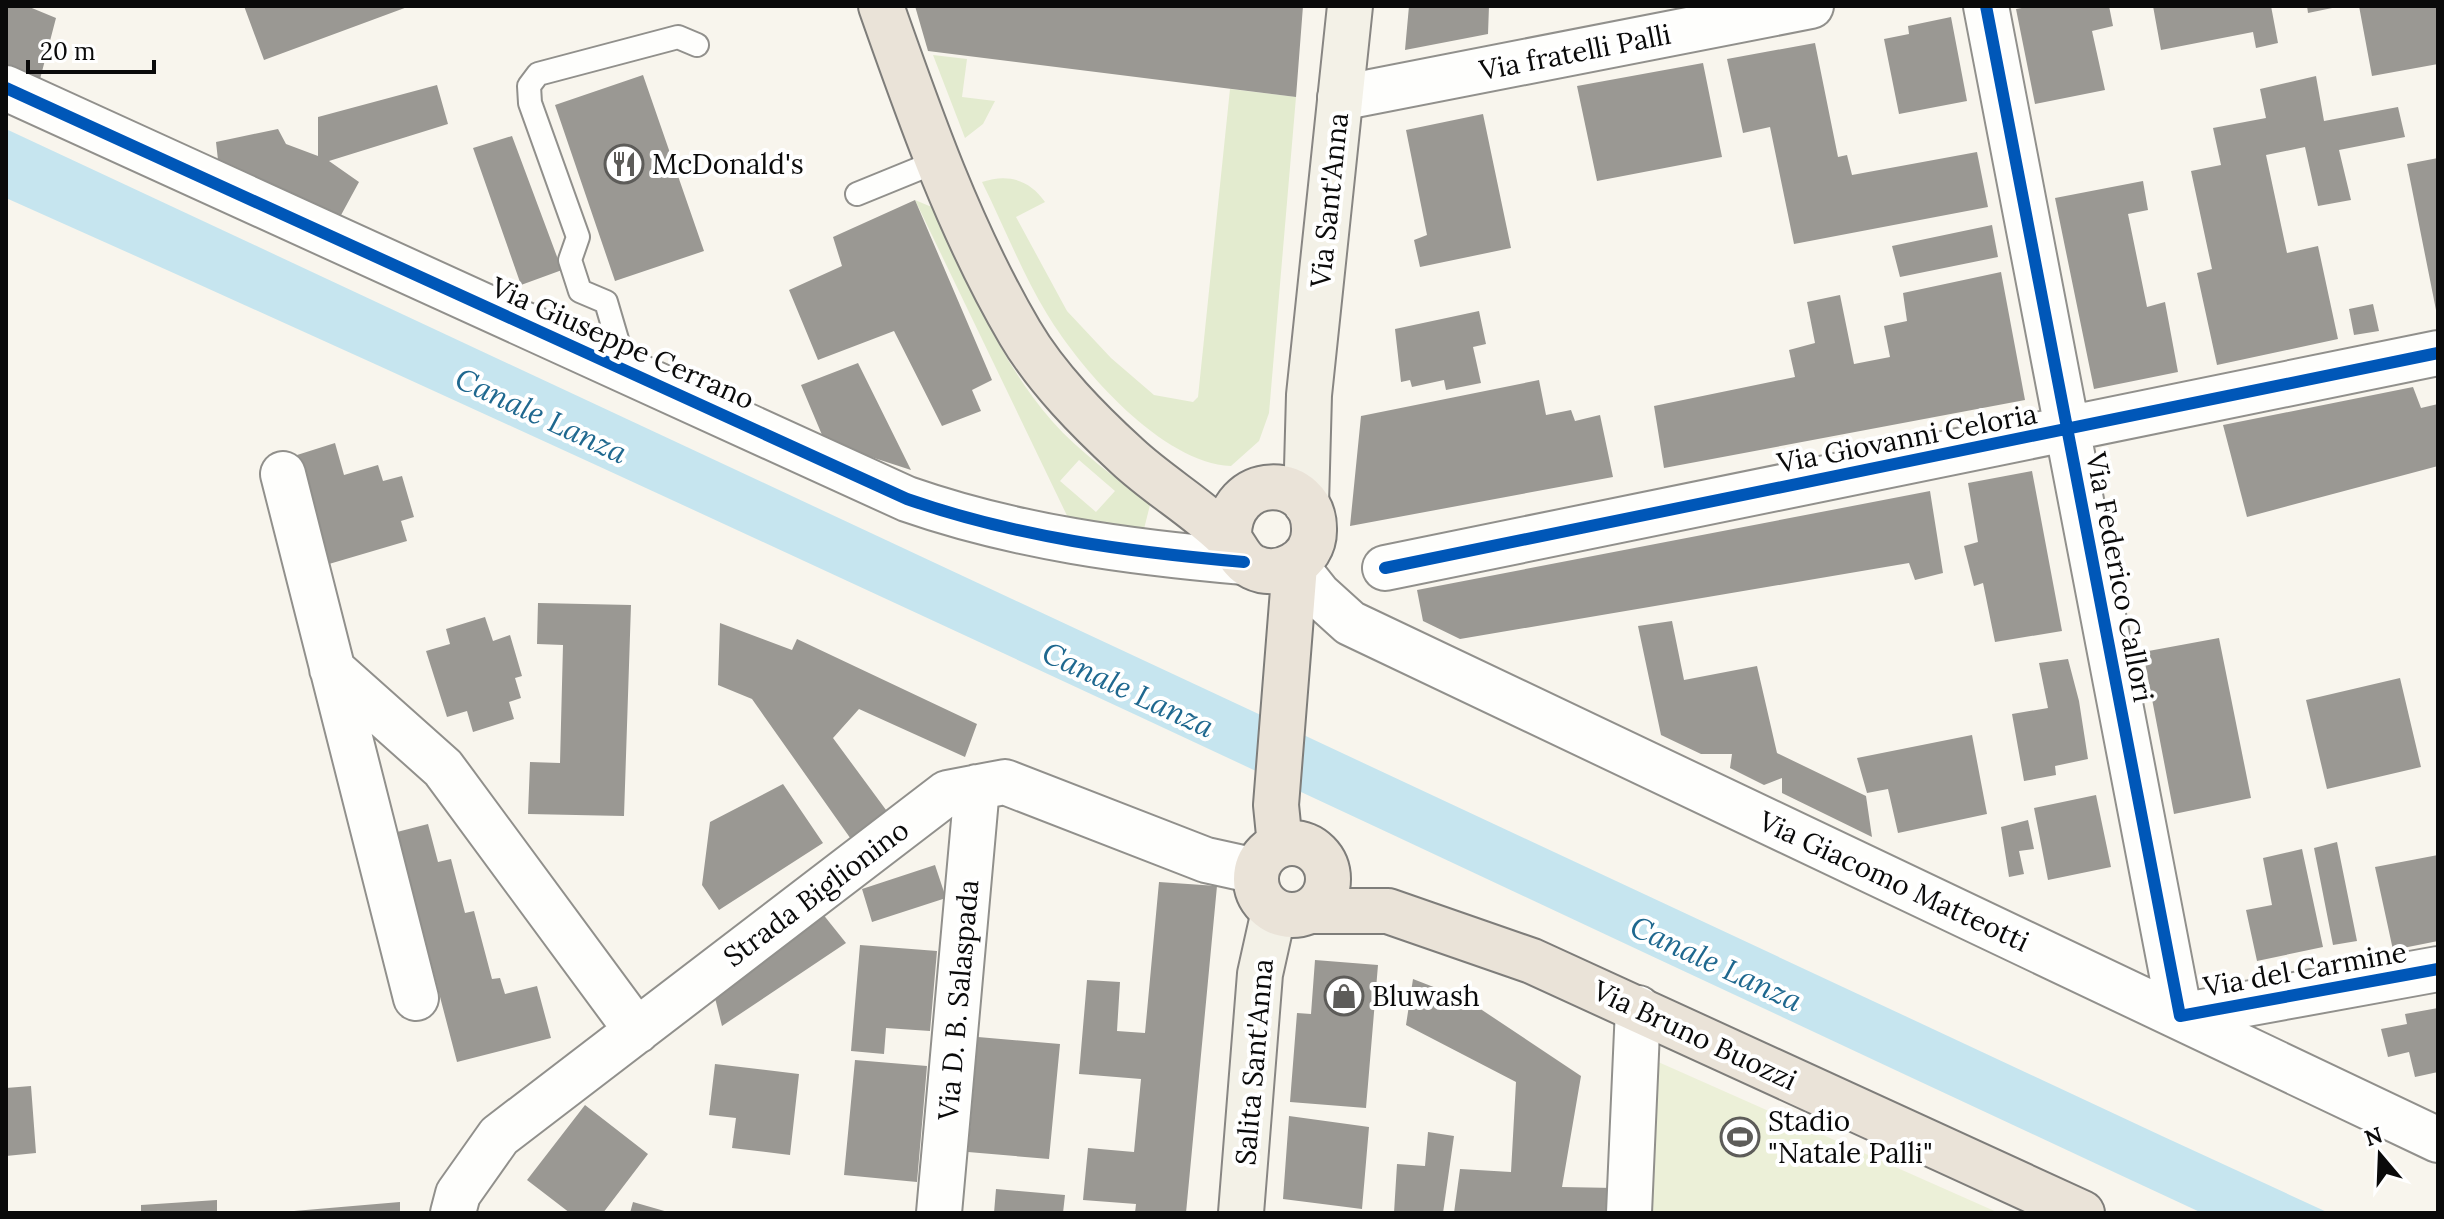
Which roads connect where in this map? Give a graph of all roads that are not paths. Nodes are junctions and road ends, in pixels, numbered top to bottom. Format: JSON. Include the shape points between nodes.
{"nodes":[{"id":1,"x":881,"y":6,"type":"edge"},
{"id":2,"x":1350,"y":6,"type":"edge"},
{"id":3,"x":1811,"y":6,"type":"edge"},
{"id":4,"x":1986,"y":6,"type":"edge"},
{"id":5,"x":697,"y":45,"type":"dead end"},
{"id":6,"x":6,"y":88,"type":"edge"},
{"id":7,"x":1340,"y":98,"type":"junction"},
{"id":8,"x":938,"y":161,"type":"junction"},
{"id":9,"x":857,"y":194,"type":"dead end"},
{"id":10,"x":2438,"y":353,"type":"edge"},
{"id":11,"x":626,"y":370,"type":"junction"},
{"id":12,"x":2067,"y":430,"type":"junction"},
{"id":13,"x":283,"y":474,"type":"dead end"},
{"id":14,"x":1263,"y":532,"type":"junction"},
{"id":15,"x":1385,"y":568,"type":"dead end"},
{"id":16,"x":1350,"y":623,"type":"junction"},
{"id":17,"x":1290,"y":638,"type":"junction"},
{"id":18,"x":332,"y":669,"type":"junction"},
{"id":19,"x":977,"y":787,"type":"junction"},
{"id":20,"x":1271,"y":840,"type":"junction"},
{"id":21,"x":1327,"y":870,"type":"junction"},
{"id":22,"x":1291,"y":911,"type":"junction"},
{"id":23,"x":1388,"y":911,"type":"junction"},
{"id":24,"x":2438,"y":969,"type":"edge"},
{"id":25,"x":416,"y":998,"type":"dead end"},
{"id":26,"x":1638,"y":1008,"type":"junction"},
{"id":27,"x":2180,"y":1016,"type":"junction"},
{"id":28,"x":637,"y":1031,"type":"junction"},
{"id":29,"x":2438,"y":1140,"type":"edge"},
{"id":30,"x":453,"y":1213,"type":"edge"},
{"id":31,"x":939,"y":1213,"type":"edge"},
{"id":32,"x":1241,"y":1213,"type":"edge"},
{"id":33,"x":1629,"y":1213,"type":"edge"},
{"id":34,"x":2082,"y":1213,"type":"edge"}],
"edges":[{"from":1,"to":8,"type":"main road"},
{"from":2,"to":7,"type":"main road","name":"Via Sant'Anna"},
{"from":3,"to":7,"type":"street","name":"Via fratelli Palli"},
{"from":4,"to":12,"type":"street","name":"Via Federico Callori"},
{"from":5,"to":11,"type":"lane","via":[[678,37],[538,74],[529,86],[530,103],[578,237],[570,260],[580,291],[606,302]]},
{"from":6,"to":11,"type":"street","name":"Via Giuseppe Cerrano"},
{"from":7,"to":14,"type":"main road","name":"Via Sant'Anna","via":[[1309,395]]},
{"from":8,"to":9,"type":"lane"},
{"from":8,"to":14,"type":"main road","via":[[1021,335],[1062,389],[1128,458],[1173,490]]},
{"from":10,"to":12,"type":"street","name":"Via Giovanni Celoria"},
{"from":11,"to":14,"type":"street","name":"Via Giuseppe Cerrano","via":[[907,499],[966,519],[1121,548]]},
{"from":12,"to":15,"type":"street","name":"Via Giovanni Celoria"},
{"from":12,"to":27,"type":"street","name":"Via Federico Callori"},
{"from":13,"to":18,"type":"street"},
{"from":14,"to":16,"type":"street","name":"Via Giacomo Matteotti"},
{"from":14,"to":17,"type":"main road"},
{"from":16,"to":17,"type":"street"},
{"from":16,"to":27,"type":"street","name":"Via Giacomo Matteotti"},
{"from":17,"to":20,"type":"main road"},
{"from":18,"to":25,"type":"street"},
{"from":18,"to":28,"type":"street","via":[[443,768]]},
{"from":19,"to":20,"type":"street","name":"Strada Biglionino","via":[[1005,782],[1206,860]]},
{"from":19,"to":28,"type":"street","name":"Strada Biglionino","via":[[947,793]]},
{"from":19,"to":31,"type":"street","name":"Via D. B. Salaspada"},
{"from":20,"to":21,"type":"main road","via":[[1314,850]]},
{"from":20,"to":22,"type":"main road","via":[[1258,894]]},
{"from":21,"to":22,"type":"main road","via":[[1325,894]]},
{"from":21,"to":23,"type":"main road","name":"Via Bruno Buozzi"},
{"from":22,"to":23,"type":"main road","name":"Via Bruno Buozzi"},
{"from":22,"to":32,"type":"main road","name":"Salita Sant'Anna","via":[[1260,974]]},
{"from":23,"to":26,"type":"main road","name":"Via Bruno Buozzi","via":[[1532,961]]},
{"from":24,"to":27,"type":"street","name":"Via del Carmine"},
{"from":26,"to":33,"type":"street"},
{"from":26,"to":34,"type":"main road","name":"Via Bruno Buozzi"},
{"from":27,"to":29,"type":"street","name":"Via Giacomo Matteotti"},
{"from":28,"to":30,"type":"street","name":"Strada Biglionino","via":[[499,1136],[458,1194]]}]}
